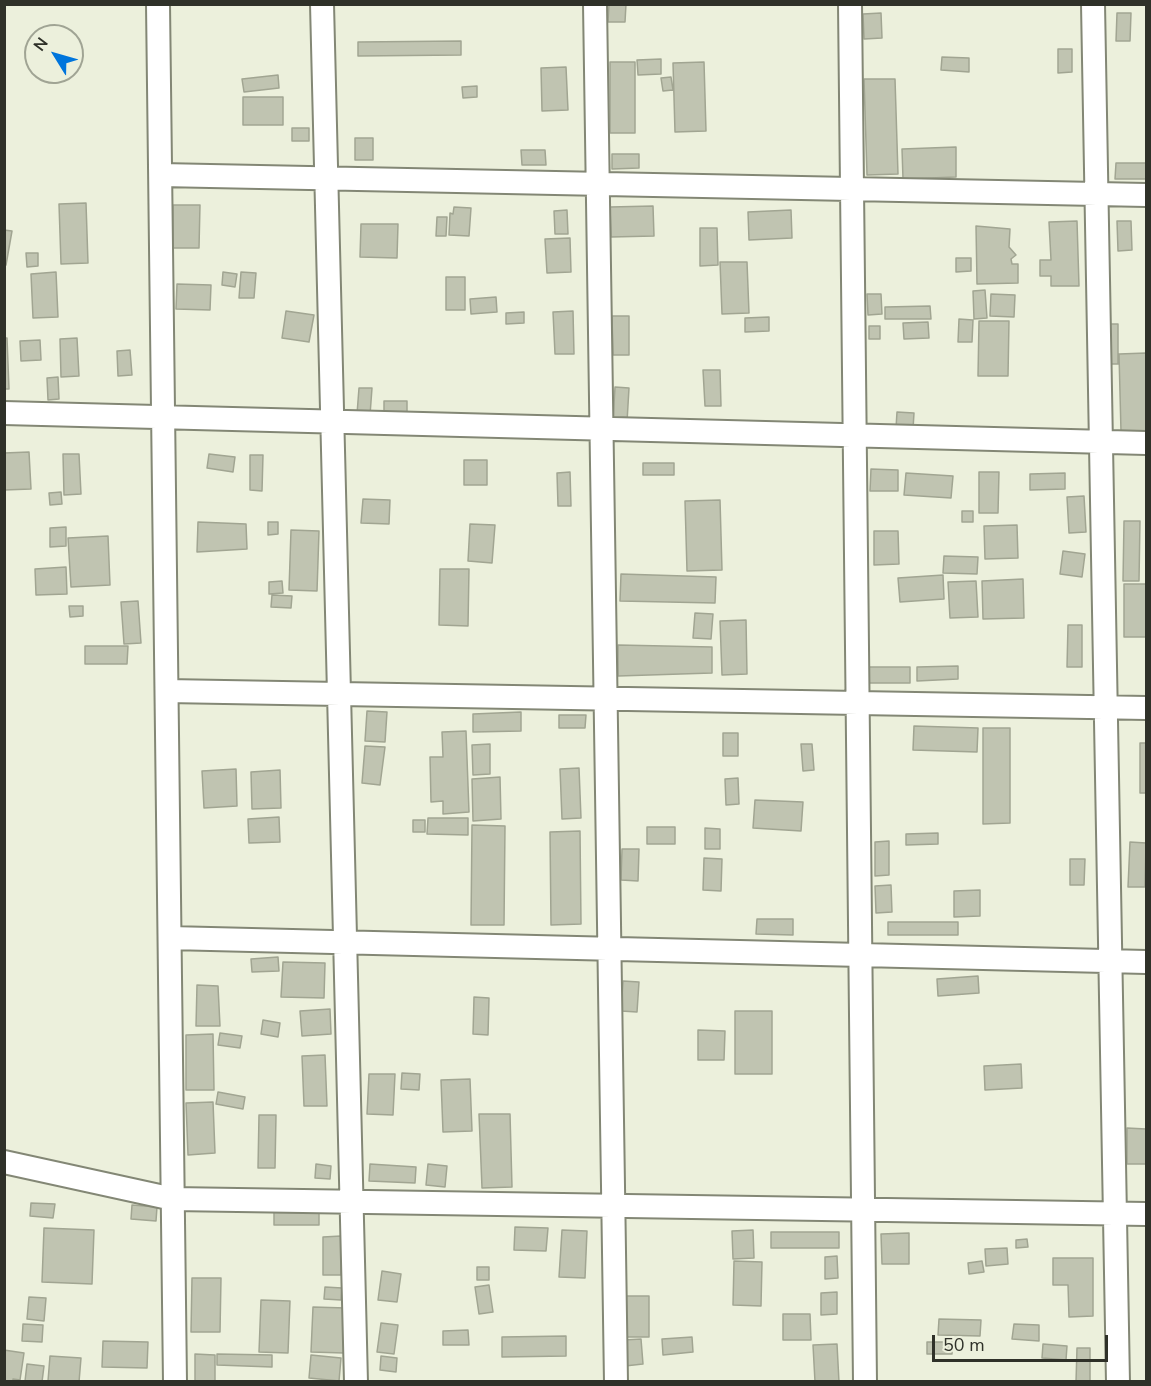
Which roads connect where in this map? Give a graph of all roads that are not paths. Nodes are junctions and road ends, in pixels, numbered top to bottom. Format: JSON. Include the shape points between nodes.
{"nodes":[{"id":1,"x":159,"y":4,"type":"edge"},
{"id":2,"x":322,"y":4,"type":"edge"},
{"id":3,"x":595,"y":4,"type":"edge"},
{"id":4,"x":850,"y":4,"type":"edge"},
{"id":5,"x":1093,"y":4,"type":"edge"},
{"id":6,"x":161,"y":174,"type":"junction"},
{"id":7,"x":326,"y":179,"type":"junction"},
{"id":8,"x":598,"y":183,"type":"junction"},
{"id":9,"x":852,"y":189,"type":"junction"},
{"id":10,"x":1096,"y":194,"type":"junction"},
{"id":11,"x":1146,"y":195,"type":"edge"},
{"id":12,"x":4,"y":413,"type":"edge"},
{"id":13,"x":165,"y":417,"type":"junction"},
{"id":14,"x":332,"y":422,"type":"junction"},
{"id":15,"x":601,"y":429,"type":"junction"},
{"id":16,"x":855,"y":435,"type":"junction"},
{"id":17,"x":1101,"y":442,"type":"junction"},
{"id":18,"x":1146,"y":443,"type":"edge"},
{"id":19,"x":166,"y":691,"type":"junction"},
{"id":20,"x":339,"y":694,"type":"junction"},
{"id":21,"x":606,"y":699,"type":"junction"},
{"id":22,"x":858,"y":703,"type":"junction"},
{"id":23,"x":1105,"y":707,"type":"junction"},
{"id":24,"x":1146,"y":708,"type":"edge"},
{"id":25,"x":170,"y":938,"type":"junction"},
{"id":26,"x":345,"y":942,"type":"junction"},
{"id":27,"x":609,"y":948,"type":"junction"},
{"id":28,"x":860,"y":955,"type":"junction"},
{"id":29,"x":1110,"y":961,"type":"junction"},
{"id":30,"x":1146,"y":962,"type":"edge"},
{"id":31,"x":4,"y":1162,"type":"edge"},
{"id":32,"x":173,"y":1199,"type":"junction"},
{"id":33,"x":351,"y":1202,"type":"junction"},
{"id":34,"x":614,"y":1206,"type":"junction"},
{"id":35,"x":863,"y":1210,"type":"junction"},
{"id":36,"x":1114,"y":1214,"type":"junction"},
{"id":37,"x":1146,"y":1214,"type":"edge"},
{"id":38,"x":175,"y":1382,"type":"edge"},
{"id":39,"x":356,"y":1382,"type":"edge"},
{"id":40,"x":616,"y":1382,"type":"edge"},
{"id":41,"x":865,"y":1382,"type":"edge"},
{"id":42,"x":1118,"y":1382,"type":"edge"}],
"edges":[{"from":1,"to":6,"type":"street"},
{"from":2,"to":7,"type":"street"},
{"from":3,"to":8,"type":"street"},
{"from":4,"to":9,"type":"street"},
{"from":5,"to":10,"type":"street"},
{"from":6,"to":7,"type":"street"},
{"from":6,"to":13,"type":"street"},
{"from":7,"to":8,"type":"street"},
{"from":7,"to":14,"type":"street"},
{"from":8,"to":9,"type":"street"},
{"from":8,"to":15,"type":"street"},
{"from":9,"to":10,"type":"street"},
{"from":9,"to":16,"type":"street"},
{"from":10,"to":11,"type":"street"},
{"from":10,"to":17,"type":"street"},
{"from":12,"to":13,"type":"street"},
{"from":13,"to":14,"type":"street"},
{"from":13,"to":19,"type":"street"},
{"from":14,"to":15,"type":"street"},
{"from":14,"to":20,"type":"street"},
{"from":15,"to":16,"type":"street"},
{"from":15,"to":21,"type":"street"},
{"from":16,"to":17,"type":"street"},
{"from":16,"to":22,"type":"street"},
{"from":17,"to":18,"type":"street"},
{"from":17,"to":23,"type":"street"},
{"from":19,"to":20,"type":"street"},
{"from":19,"to":25,"type":"street"},
{"from":20,"to":21,"type":"street"},
{"from":20,"to":26,"type":"street"},
{"from":21,"to":22,"type":"street"},
{"from":21,"to":27,"type":"street"},
{"from":22,"to":23,"type":"street"},
{"from":22,"to":28,"type":"street"},
{"from":23,"to":24,"type":"street"},
{"from":23,"to":29,"type":"street"},
{"from":25,"to":26,"type":"street"},
{"from":25,"to":32,"type":"street"},
{"from":26,"to":27,"type":"street"},
{"from":26,"to":33,"type":"street"},
{"from":27,"to":28,"type":"street"},
{"from":27,"to":34,"type":"street"},
{"from":28,"to":29,"type":"street"},
{"from":28,"to":35,"type":"street"},
{"from":29,"to":30,"type":"street"},
{"from":29,"to":36,"type":"street"},
{"from":31,"to":32,"type":"street"},
{"from":32,"to":33,"type":"street"},
{"from":32,"to":38,"type":"street"},
{"from":33,"to":34,"type":"street"},
{"from":33,"to":39,"type":"street"},
{"from":34,"to":35,"type":"street"},
{"from":34,"to":40,"type":"street"},
{"from":35,"to":36,"type":"street"},
{"from":35,"to":41,"type":"street"},
{"from":36,"to":37,"type":"street"},
{"from":36,"to":42,"type":"street"}]}
